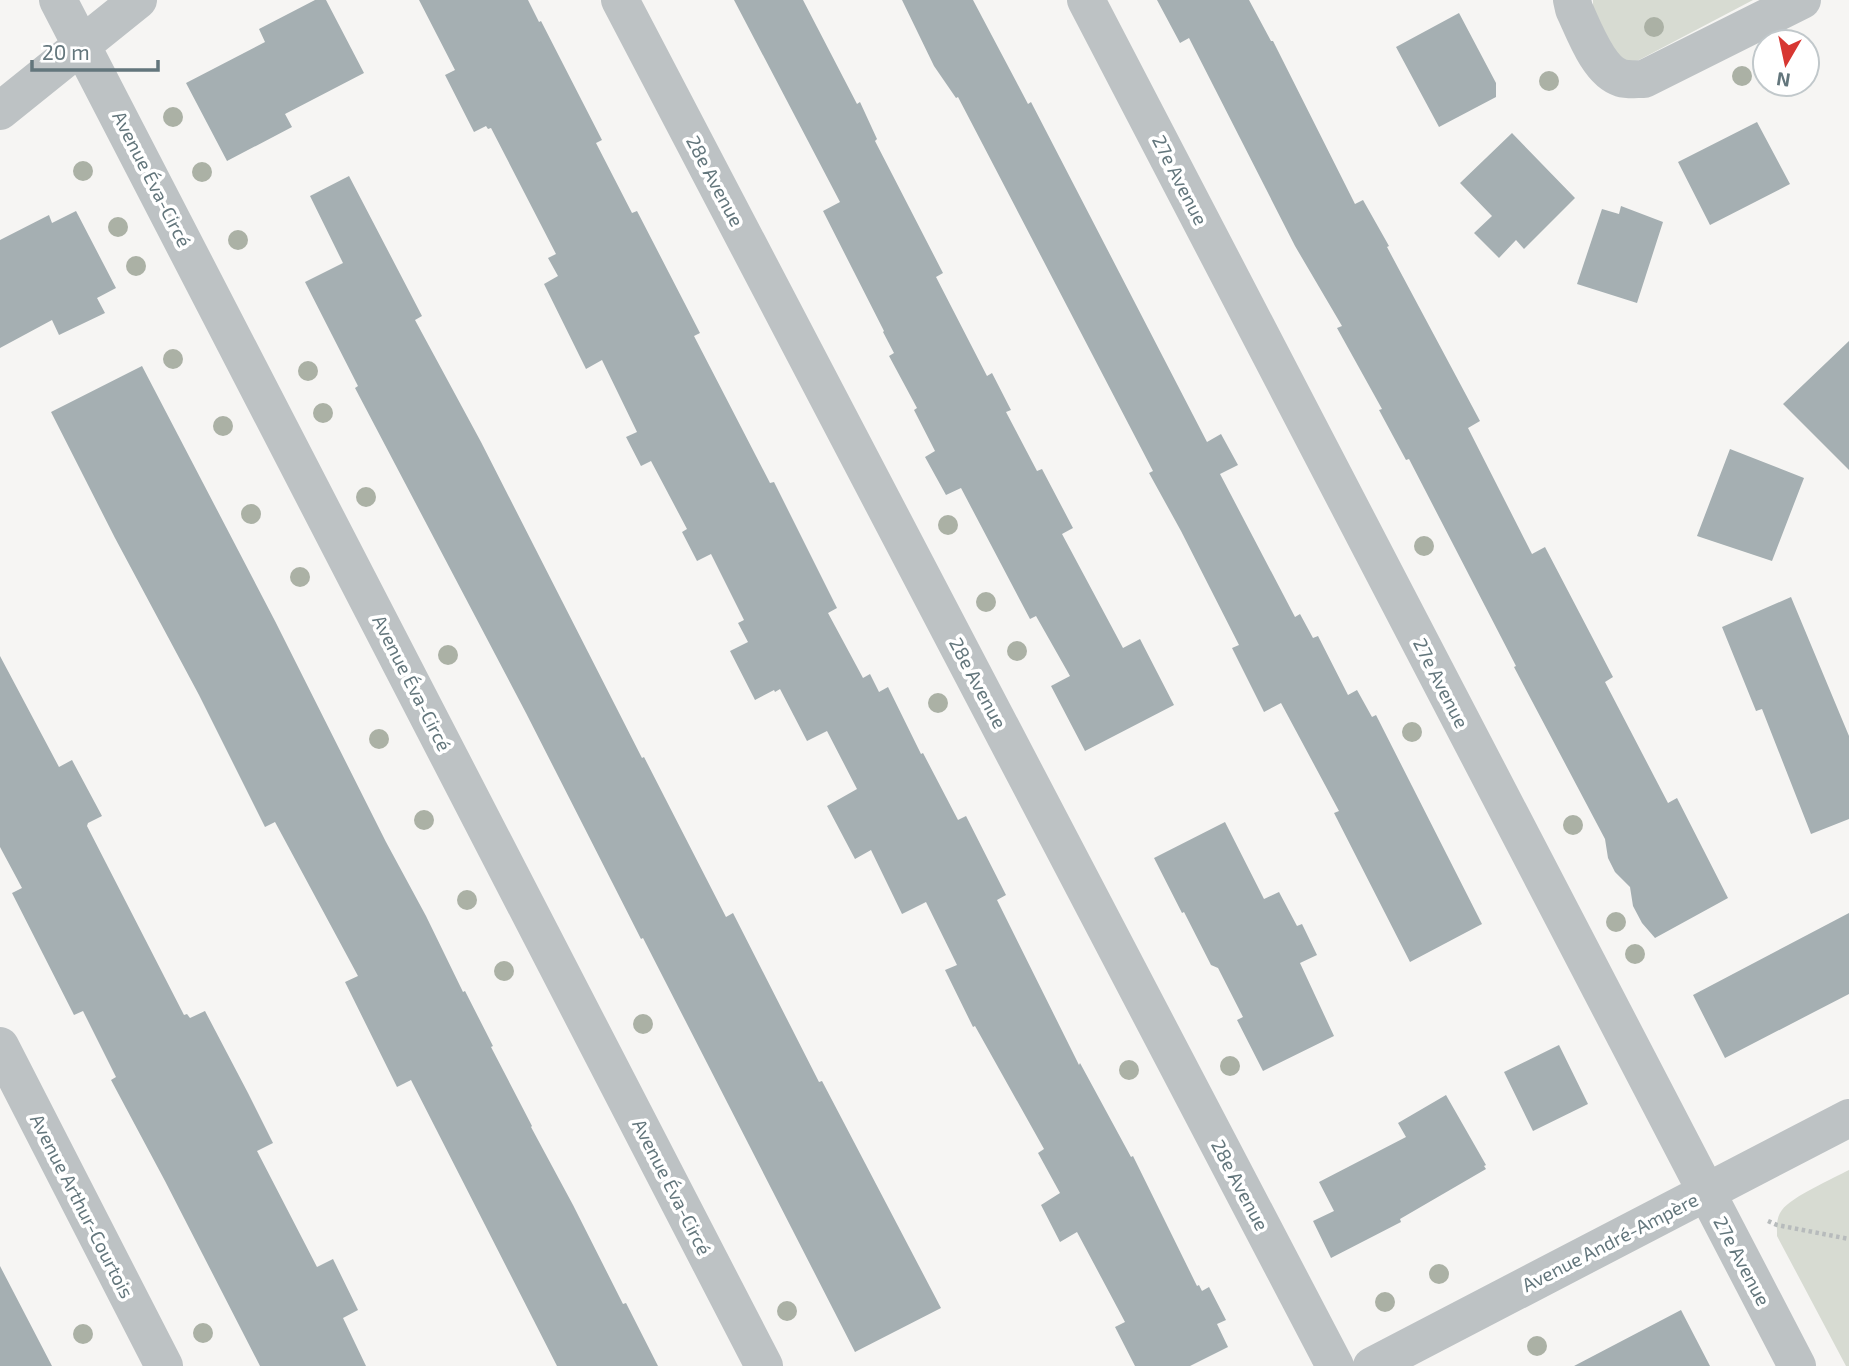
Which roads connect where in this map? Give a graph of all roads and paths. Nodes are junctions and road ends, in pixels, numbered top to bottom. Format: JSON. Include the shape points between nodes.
{"nodes":[{"id":1,"x":58,"y":0,"type":"edge"},
{"id":2,"x":138,"y":0,"type":"edge"},
{"id":3,"x":620,"y":0,"type":"edge"},
{"id":4,"x":1086,"y":0,"type":"edge"},
{"id":5,"x":1572,"y":0,"type":"edge"},
{"id":6,"x":1802,"y":0,"type":"edge"},
{"id":7,"x":82,"y":44,"type":"junction"},
{"id":8,"x":0,"y":111,"type":"edge"},
{"id":9,"x":0,"y":1046,"type":"edge"},
{"id":10,"x":1849,"y":1118,"type":"edge"},
{"id":11,"x":1706,"y":1192,"type":"junction"},
{"id":12,"x":1766,"y":1220,"type":"dead end"},
{"id":13,"x":1849,"y":1239,"type":"edge"},
{"id":14,"x":164,"y":1366,"type":"edge"},
{"id":15,"x":764,"y":1366,"type":"edge"},
{"id":16,"x":1335,"y":1366,"type":"edge"},
{"id":17,"x":1372,"y":1366,"type":"edge"},
{"id":18,"x":1797,"y":1366,"type":"edge"}],
"edges":[{"from":1,"to":7,"type":"street","name":"Avenue Éva-Circé"},
{"from":2,"to":7,"type":"street"},
{"from":3,"to":16,"type":"street","name":"28e Avenue"},
{"from":4,"to":11,"type":"street","name":"27e Avenue"},
{"from":5,"to":6,"type":"street","via":[[1601,63],[1619,78],[1631,80],[1644,79]]},
{"from":7,"to":8,"type":"street"},
{"from":7,"to":15,"type":"street","name":"Avenue Éva-Circé"},
{"from":9,"to":14,"type":"street","name":"Avenue Arthur-Courtois"},
{"from":10,"to":11,"type":"street","name":"Avenue André-Ampère"},
{"from":11,"to":17,"type":"street","name":"Avenue André-Ampère"},
{"from":11,"to":18,"type":"street","name":"27e Avenue"},
{"from":12,"to":13,"type":"path"}]}
